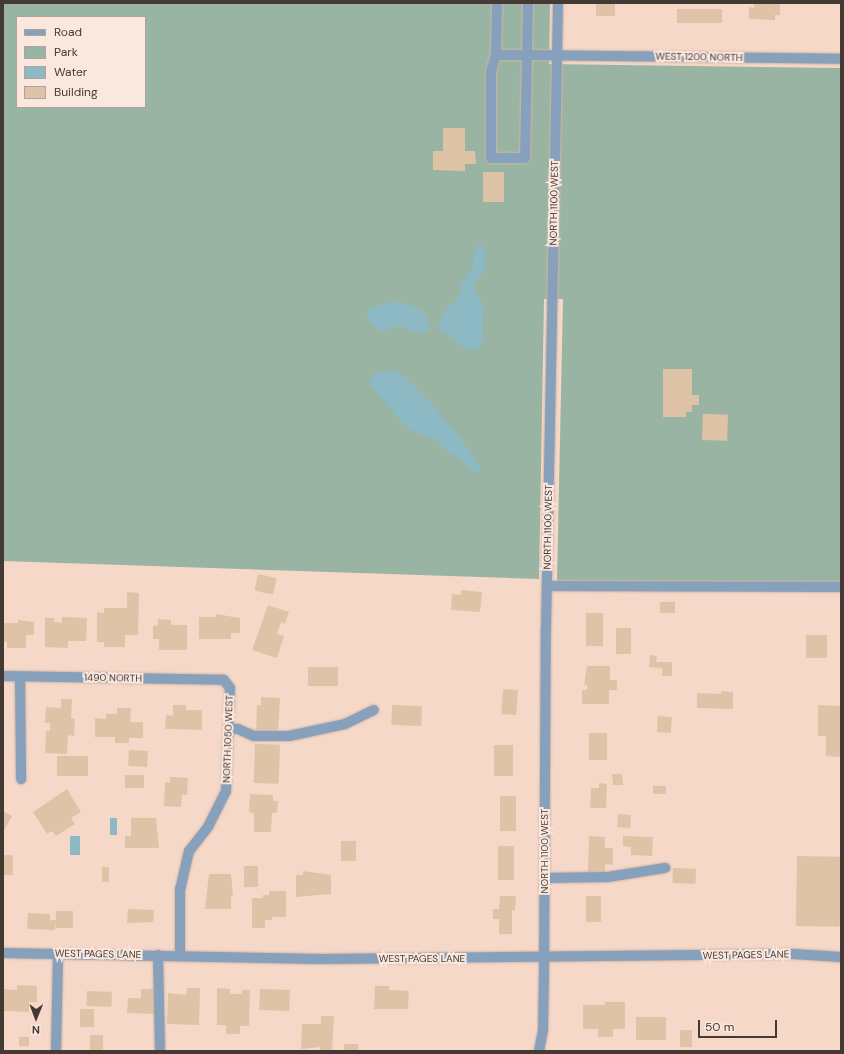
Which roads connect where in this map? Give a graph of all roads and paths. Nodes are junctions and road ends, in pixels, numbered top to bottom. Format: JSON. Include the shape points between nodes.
{"nodes":[{"id":1,"x":498,"y":3,"type":"edge"},
{"id":2,"x":528,"y":3,"type":"edge"},
{"id":3,"x":558,"y":3,"type":"edge"},
{"id":4,"x":496,"y":55,"type":"junction"},
{"id":5,"x":528,"y":55,"type":"junction"},
{"id":6,"x":557,"y":56,"type":"junction"},
{"id":7,"x":841,"y":59,"type":"edge"},
{"id":8,"x":547,"y":586,"type":"junction"},
{"id":9,"x":841,"y":587,"type":"edge"},
{"id":10,"x":3,"y":676,"type":"edge"},
{"id":11,"x":20,"y":677,"type":"junction"},
{"id":12,"x":224,"y":680,"type":"joint"},
{"id":13,"x":374,"y":710,"type":"dead end"},
{"id":14,"x":229,"y":729,"type":"junction"},
{"id":15,"x":21,"y":779,"type":"dead end"},
{"id":16,"x":665,"y":868,"type":"dead end"},
{"id":17,"x":545,"y":878,"type":"junction"},
{"id":18,"x":3,"y":953,"type":"edge"},
{"id":19,"x":58,"y":954,"type":"junction"},
{"id":20,"x":158,"y":955,"type":"junction"},
{"id":21,"x":180,"y":955,"type":"junction"},
{"id":22,"x":841,"y":957,"type":"edge"},
{"id":23,"x":544,"y":958,"type":"junction"},
{"id":24,"x":56,"y":1051,"type":"edge"},
{"id":25,"x":160,"y":1051,"type":"edge"},
{"id":26,"x":539,"y":1051,"type":"edge"}],
"edges":[{"from":1,"to":4,"type":"street"},
{"from":2,"to":5,"type":"street"},
{"from":3,"to":6,"type":"street","name":"NORTH 1100 WEST"},
{"from":4,"to":5,"type":"street","name":"WEST 1200 NORTH"},
{"from":4,"to":5,"type":"street","via":[[491,72],[491,158],[525,158]]},
{"from":5,"to":6,"type":"street","name":"WEST 1200 NORTH"},
{"from":6,"to":7,"type":"street","name":"WEST 1200 NORTH"},
{"from":6,"to":8,"type":"street","name":"NORTH 1100 WEST"},
{"from":8,"to":9,"type":"street"},
{"from":8,"to":17,"type":"street","name":"NORTH 1100 WEST"},
{"from":10,"to":11,"type":"street","name":"1490 NORTH"},
{"from":11,"to":12,"type":"street","name":"1490 NORTH"},
{"from":11,"to":15,"type":"street"},
{"from":12,"to":14,"type":"street","name":"NORTH 1050 WEST","via":[[230,688]]},
{"from":13,"to":14,"type":"street","via":[[345,724],[289,736],[254,736],[238,729]]},
{"from":14,"to":21,"type":"street","name":"NORTH 1050 WEST","via":[[226,791],[208,827],[189,851],[180,889]]},
{"from":16,"to":17,"type":"street","via":[[608,877]]},
{"from":17,"to":23,"type":"street","name":"NORTH 1100 WEST"},
{"from":18,"to":19,"type":"street","name":"WEST PAGES LANE"},
{"from":19,"to":20,"type":"street","name":"WEST PAGES LANE"},
{"from":19,"to":24,"type":"street"},
{"from":20,"to":21,"type":"street","name":"WEST PAGES LANE"},
{"from":20,"to":25,"type":"street"},
{"from":21,"to":23,"type":"street","name":"WEST PAGES LANE","via":[[321,959]]},
{"from":22,"to":23,"type":"street","name":"WEST PAGES LANE","via":[[793,954]]},
{"from":23,"to":26,"type":"street","name":"NORTH 1100 WEST","via":[[543,1030]]}]}
